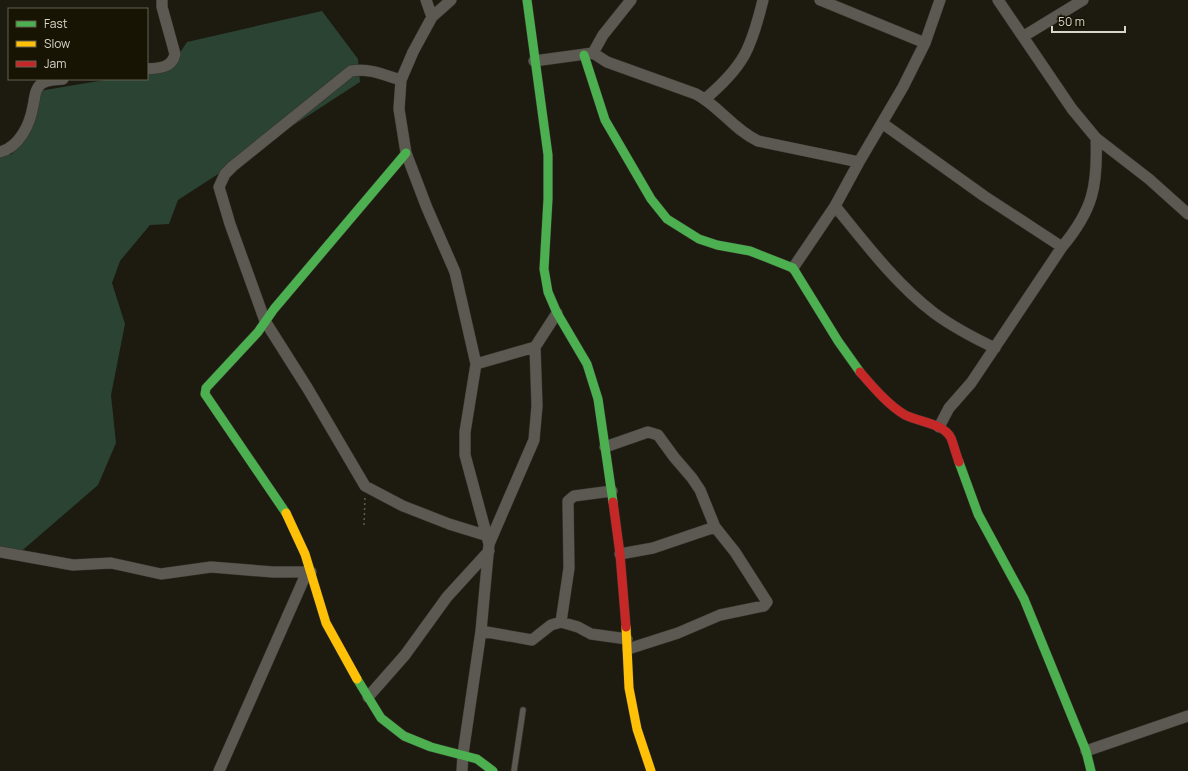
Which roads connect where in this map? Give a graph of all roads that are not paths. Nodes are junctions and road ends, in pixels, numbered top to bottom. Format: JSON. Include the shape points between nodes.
{"nodes":[{"id":1,"x":162,"y":0,"type":"edge"},
{"id":2,"x":426,"y":0,"type":"edge"},
{"id":3,"x":451,"y":0,"type":"edge"},
{"id":4,"x":527,"y":0,"type":"edge"},
{"id":5,"x":631,"y":0,"type":"edge"},
{"id":6,"x":763,"y":0,"type":"edge"},
{"id":7,"x":820,"y":0,"type":"edge"},
{"id":8,"x":940,"y":0,"type":"edge"},
{"id":9,"x":998,"y":0,"type":"edge"},
{"id":10,"x":1083,"y":0,"type":"edge"},
{"id":11,"x":432,"y":17,"type":"junction"},
{"id":12,"x":1024,"y":36,"type":"junction"},
{"id":13,"x":925,"y":43,"type":"junction"},
{"id":14,"x":589,"y":54,"type":"junction"},
{"id":15,"x":534,"y":61,"type":"junction"},
{"id":16,"x":148,"y":69,"type":"edge"},
{"id":17,"x":57,"y":80,"type":"edge"},
{"id":18,"x":401,"y":80,"type":"junction"},
{"id":19,"x":705,"y":99,"type":"junction"},
{"id":20,"x":882,"y":123,"type":"junction"},
{"id":21,"x":1096,"y":138,"type":"junction"},
{"id":22,"x":0,"y":152,"type":"edge"},
{"id":23,"x":406,"y":153,"type":"junction"},
{"id":24,"x":859,"y":162,"type":"junction"},
{"id":25,"x":835,"y":206,"type":"junction"},
{"id":26,"x":1188,"y":214,"type":"edge"},
{"id":27,"x":1062,"y":247,"type":"junction"},
{"id":28,"x":793,"y":268,"type":"junction"},
{"id":29,"x":557,"y":313,"type":"junction"},
{"id":30,"x":265,"y":321,"type":"junction"},
{"id":31,"x":535,"y":347,"type":"junction"},
{"id":32,"x":995,"y":348,"type":"junction"},
{"id":33,"x":476,"y":364,"type":"junction"},
{"id":34,"x":939,"y":427,"type":"junction"},
{"id":35,"x":605,"y":448,"type":"junction"},
{"id":36,"x":612,"y":491,"type":"junction"},
{"id":37,"x":715,"y":527,"type":"junction"},
{"id":38,"x":488,"y":544,"type":"junction"},
{"id":39,"x":0,"y":552,"type":"edge"},
{"id":40,"x":620,"y":554,"type":"junction"},
{"id":41,"x":309,"y":572,"type":"junction"},
{"id":42,"x":561,"y":622,"type":"junction"},
{"id":43,"x":481,"y":630,"type":"junction"},
{"id":44,"x":628,"y":644,"type":"junction"},
{"id":45,"x":368,"y":697,"type":"junction"},
{"id":46,"x":523,"y":710,"type":"dead end"},
{"id":47,"x":1188,"y":716,"type":"edge"},
{"id":48,"x":1086,"y":751,"type":"junction"},
{"id":49,"x":463,"y":754,"type":"junction"},
{"id":50,"x":219,"y":771,"type":"edge"},
{"id":51,"x":462,"y":771,"type":"edge"},
{"id":52,"x":493,"y":771,"type":"edge"},
{"id":53,"x":514,"y":771,"type":"edge"},
{"id":54,"x":651,"y":771,"type":"edge"},
{"id":55,"x":1091,"y":771,"type":"edge"}],
"edges":[{"from":1,"to":16,"type":"street","via":[[175,54],[171,64]]},
{"from":2,"to":11,"type":"street"},
{"from":3,"to":11,"type":"street"},
{"from":4,"to":15,"type":"street"},
{"from":5,"to":14,"type":"street"},
{"from":6,"to":19,"type":"street","via":[[754,35],[743,58],[727,80]]},
{"from":7,"to":13,"type":"street"},
{"from":8,"to":13,"type":"street"},
{"from":9,"to":12,"type":"street"},
{"from":10,"to":12,"type":"street"},
{"from":11,"to":18,"type":"street"},
{"from":12,"to":21,"type":"street","via":[[1072,109]]},
{"from":13,"to":20,"type":"street"},
{"from":14,"to":15,"type":"street"},
{"from":14,"to":19,"type":"street","via":[[678,86]]},
{"from":14,"to":28,"type":"street","via":[[605,120],[651,199],[667,219],[699,239],[750,251]]},
{"from":15,"to":29,"type":"street","via":[[548,155],[544,269],[548,292]]},
{"from":17,"to":22,"type":"street","via":[[39,85],[21,138],[7,150]]},
{"from":18,"to":23,"type":"street","via":[[400,109]]},
{"from":18,"to":30,"type":"street","via":[[362,69],[351,71],[233,166],[220,180],[219,187],[230,224]]},
{"from":19,"to":24,"type":"street","via":[[745,135]]},
{"from":20,"to":24,"type":"street"},
{"from":20,"to":27,"type":"street","via":[[984,196]]},
{"from":21,"to":26,"type":"street","via":[[1149,179]]},
{"from":21,"to":27,"type":"street","via":[[1097,170],[1092,198],[1076,230]]},
{"from":23,"to":30,"type":"street"},
{"from":23,"to":33,"type":"street","via":[[455,272]]},
{"from":24,"to":25,"type":"street"},
{"from":25,"to":28,"type":"street"},
{"from":25,"to":32,"type":"street","via":[[909,292],[964,333]]},
{"from":27,"to":32,"type":"street"},
{"from":28,"to":34,"type":"street","via":[[861,373],[904,414]]},
{"from":29,"to":31,"type":"street"},
{"from":29,"to":35,"type":"street","via":[[589,370],[598,399]]},
{"from":30,"to":38,"type":"street","via":[[365,486]]},
{"from":30,"to":41,"type":"street","via":[[206,388],[205,394],[278,501],[299,540]]},
{"from":31,"to":33,"type":"street"},
{"from":31,"to":38,"type":"street","via":[[537,406],[534,440],[507,506]]},
{"from":32,"to":34,"type":"street","via":[[971,383],[949,408]]},
{"from":33,"to":38,"type":"street","via":[[465,432],[465,455]]},
{"from":34,"to":48,"type":"street","via":[[953,442],[978,514],[1024,599]]},
{"from":35,"to":36,"type":"street"},
{"from":35,"to":37,"type":"street","via":[[648,432],[658,435],[700,490]]},
{"from":36,"to":40,"type":"street"},
{"from":36,"to":42,"type":"street","via":[[574,496],[568,501],[569,568]]},
{"from":37,"to":40,"type":"street","via":[[653,548]]},
{"from":37,"to":44,"type":"street","via":[[751,575],[767,600],[766,604],[720,615],[678,633]]},
{"from":38,"to":43,"type":"street"},
{"from":38,"to":45,"type":"street","via":[[405,655]]},
{"from":39,"to":41,"type":"street","via":[[73,565],[111,563],[161,574],[211,567]]},
{"from":40,"to":44,"type":"street"},
{"from":41,"to":45,"type":"street","via":[[326,623]]},
{"from":41,"to":50,"type":"street"},
{"from":42,"to":43,"type":"street","via":[[551,625],[532,640]]},
{"from":42,"to":44,"type":"street","via":[[591,634]]},
{"from":43,"to":49,"type":"street"},
{"from":44,"to":54,"type":"street","via":[[629,688],[637,729]]},
{"from":45,"to":49,"type":"street","via":[[381,718],[404,736],[431,747]]},
{"from":46,"to":53,"type":"lane"},
{"from":47,"to":48,"type":"street"},
{"from":48,"to":55,"type":"street"},
{"from":49,"to":51,"type":"street"},
{"from":49,"to":52,"type":"street","via":[[477,759]]}]}
